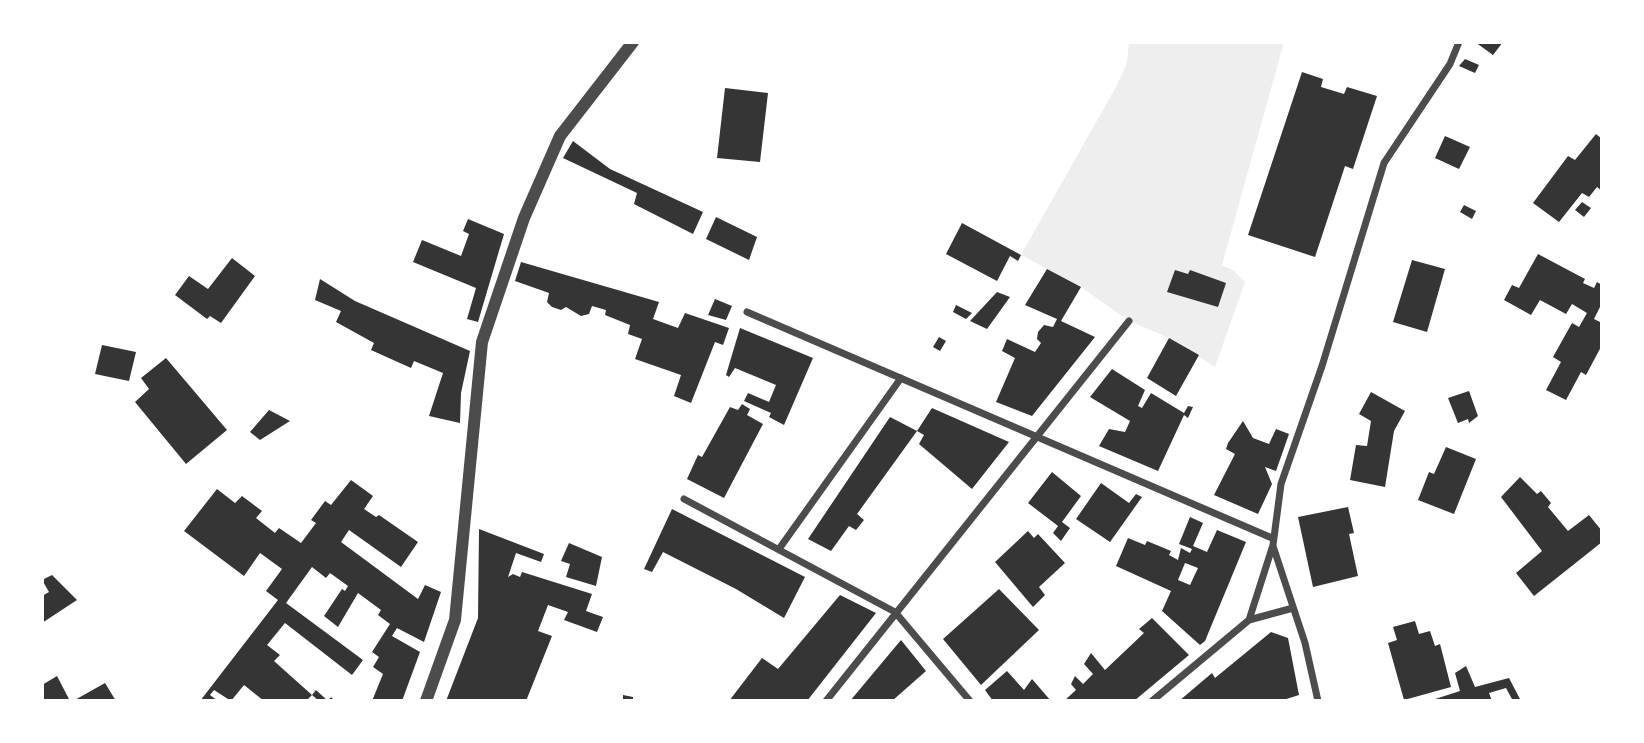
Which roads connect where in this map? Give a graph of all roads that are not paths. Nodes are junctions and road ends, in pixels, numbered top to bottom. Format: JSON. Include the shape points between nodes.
{"nodes":[{"id":1,"x":633,"y":42,"type":"edge"},
{"id":2,"x":1459,"y":42,"type":"edge"},
{"id":3,"x":747,"y":312,"type":"dead end"},
{"id":4,"x":1129,"y":321,"type":"dead end"},
{"id":5,"x":901,"y":378,"type":"junction"},
{"id":6,"x":1035,"y":435,"type":"junction"},
{"id":7,"x":684,"y":499,"type":"dead end"},
{"id":8,"x":1273,"y":541,"type":"junction"},
{"id":9,"x":779,"y":549,"type":"junction"},
{"id":10,"x":1293,"y":608,"type":"junction"},
{"id":11,"x":895,"y":612,"type":"junction"},
{"id":12,"x":1249,"y":620,"type":"junction"},
{"id":13,"x":426,"y":701,"type":"edge"},
{"id":14,"x":826,"y":701,"type":"edge"},
{"id":15,"x":970,"y":701,"type":"edge"},
{"id":16,"x":1153,"y":701,"type":"edge"},
{"id":17,"x":1318,"y":701,"type":"edge"}],
"edges":[{"from":1,"to":13,"type":"street","via":[[560,136],[524,218],[482,342],[456,620]]},
{"from":2,"to":8,"type":"street","via":[[1450,64],[1384,163],[1281,484]]},
{"from":3,"to":5,"type":"street"},
{"from":4,"to":6,"type":"street"},
{"from":5,"to":6,"type":"street"},
{"from":5,"to":9,"type":"street"},
{"from":6,"to":8,"type":"street"},
{"from":6,"to":11,"type":"street"},
{"from":7,"to":9,"type":"street"},
{"from":8,"to":10,"type":"street"},
{"from":8,"to":12,"type":"street"},
{"from":9,"to":11,"type":"street"},
{"from":10,"to":12,"type":"street"},
{"from":10,"to":17,"type":"street"},
{"from":11,"to":14,"type":"street"},
{"from":11,"to":15,"type":"street"},
{"from":12,"to":16,"type":"street"}]}
